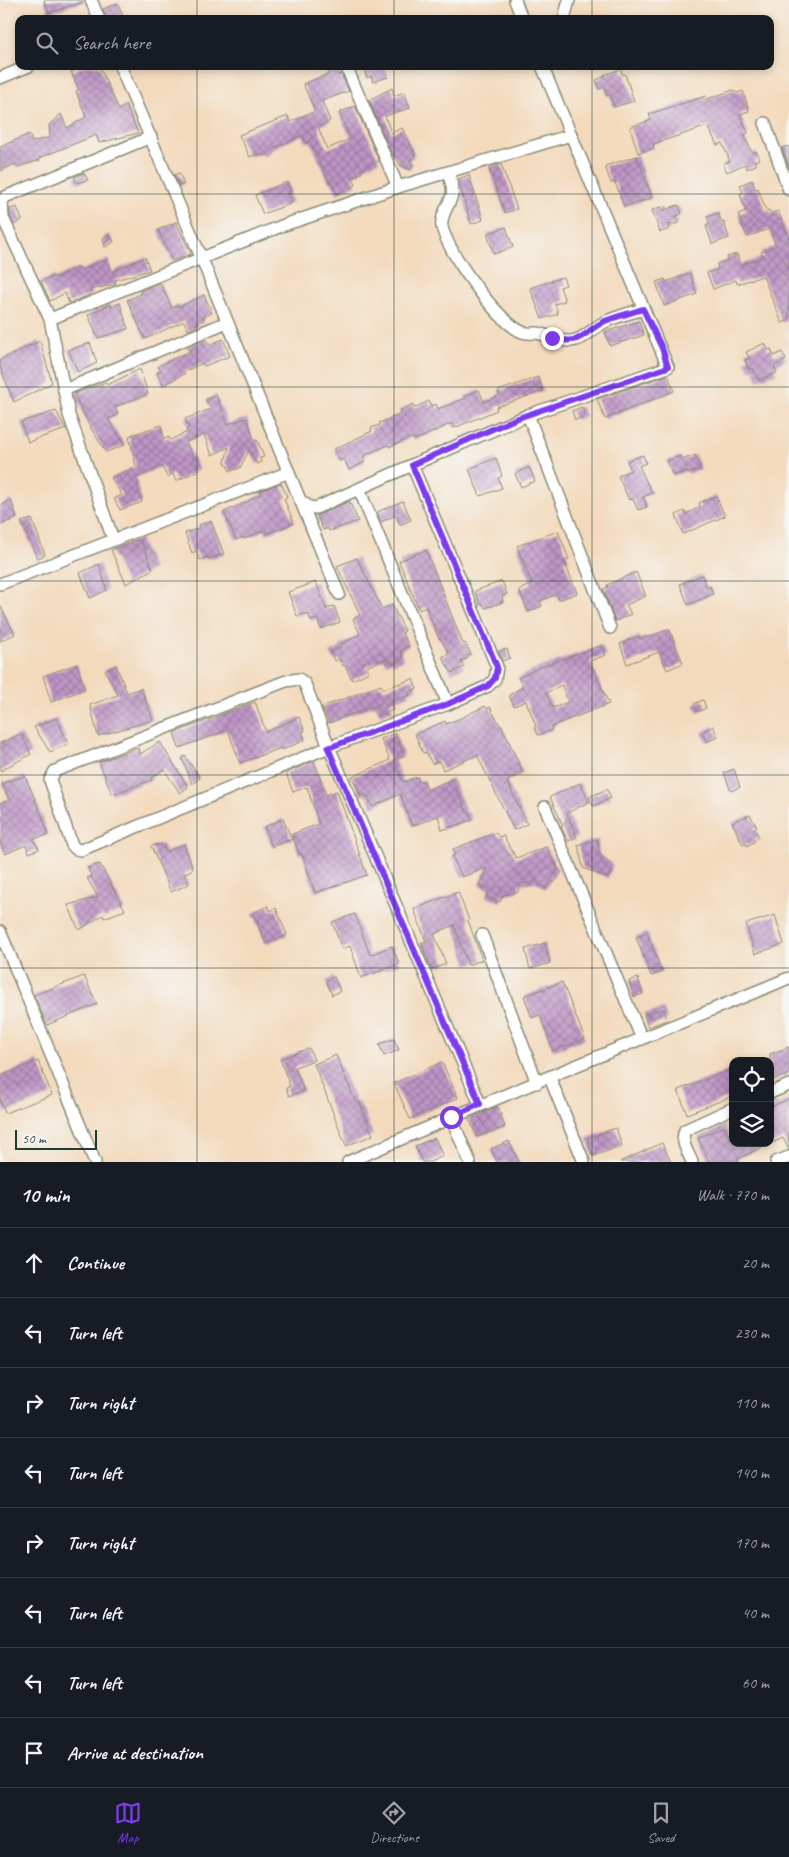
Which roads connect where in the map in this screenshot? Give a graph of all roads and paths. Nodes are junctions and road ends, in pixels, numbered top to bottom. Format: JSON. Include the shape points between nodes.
{"nodes":[{"id":1,"x":91,"y":0,"type":"edge"},
{"id":2,"x":515,"y":0,"type":"edge"},
{"id":3,"x":569,"y":0,"type":"edge"},
{"id":4,"x":97,"y":15,"type":"edge"},
{"id":5,"x":521,"y":15,"type":"edge"},
{"id":6,"x":565,"y":15,"type":"edge"},
{"id":7,"x":19,"y":70,"type":"edge"},
{"id":8,"x":122,"y":70,"type":"edge"},
{"id":9,"x":348,"y":70,"type":"edge"},
{"id":10,"x":544,"y":70,"type":"edge"},
{"id":11,"x":0,"y":78,"type":"edge"},
{"id":12,"x":765,"y":123,"type":"dead end"},
{"id":13,"x":571,"y":135,"type":"junction"},
{"id":14,"x":151,"y":137,"type":"junction"},
{"id":15,"x":448,"y":173,"type":"junction"},
{"id":16,"x":398,"y":187,"type":"junction"},
{"id":17,"x":789,"y":190,"type":"edge"},
{"id":18,"x":201,"y":257,"type":"junction"},
{"id":19,"x":643,"y":309,"type":"junction"},
{"id":20,"x":50,"y":319,"type":"junction"},
{"id":21,"x":227,"y":322,"type":"junction"},
{"id":22,"x":64,"y":390,"type":"junction"},
{"id":23,"x":528,"y":415,"type":"junction"},
{"id":24,"x":412,"y":465,"type":"junction"},
{"id":25,"x":288,"y":472,"type":"junction"},
{"id":26,"x":359,"y":489,"type":"junction"},
{"id":27,"x":300,"y":500,"type":"junction"},
{"id":28,"x":113,"y":539,"type":"junction"},
{"id":29,"x":0,"y":584,"type":"edge"},
{"id":30,"x":339,"y":594,"type":"dead end"},
{"id":31,"x":610,"y":628,"type":"dead end"},
{"id":32,"x":448,"y":704,"type":"junction"},
{"id":33,"x":328,"y":748,"type":"junction"},
{"id":34,"x":545,"y":807,"type":"dead end"},
{"id":35,"x":0,"y":931,"type":"edge"},
{"id":36,"x":482,"y":935,"type":"dead end"},
{"id":37,"x":789,"y":978,"type":"edge"},
{"id":38,"x":642,"y":1039,"type":"junction"},
{"id":39,"x":550,"y":1078,"type":"junction"},
{"id":40,"x":537,"y":1083,"type":"junction"},
{"id":41,"x":789,"y":1085,"type":"edge"},
{"id":42,"x":774,"y":1091,"type":"edge"},
{"id":43,"x":480,"y":1104,"type":"junction"},
{"id":44,"x":729,"y":1110,"type":"edge"},
{"id":45,"x":451,"y":1117,"type":"junction"},
{"id":46,"x":789,"y":1157,"type":"edge"},
{"id":47,"x":95,"y":1162,"type":"edge"},
{"id":48,"x":350,"y":1162,"type":"edge"},
{"id":49,"x":470,"y":1162,"type":"edge"},
{"id":50,"x":584,"y":1162,"type":"edge"},
{"id":51,"x":692,"y":1162,"type":"edge"},
{"id":52,"x":776,"y":1162,"type":"edge"}],
"edges":[{"from":1,"to":4,"type":"street"},
{"from":2,"to":5,"type":"street"},
{"from":3,"to":6,"type":"street"},
{"from":7,"to":11,"type":"street"},
{"from":8,"to":14,"type":"street"},
{"from":9,"to":16,"type":"street"},
{"from":10,"to":13,"type":"street"},
{"from":12,"to":17,"type":"street"},
{"from":13,"to":15,"type":"street"},
{"from":13,"to":19,"type":"street"},
{"from":14,"to":18,"type":"street"},
{"from":14,"to":20,"type":"street","via":[[5,197],[2,202],[3,218]]},
{"from":15,"to":16,"type":"street"},
{"from":15,"to":19,"type":"street","via":[[452,195],[444,210],[442,226],[447,240],[460,264],[501,316],[523,332],[572,341],[606,321]]},
{"from":16,"to":18,"type":"street"},
{"from":18,"to":20,"type":"street"},
{"from":18,"to":21,"type":"street"},
{"from":19,"to":23,"type":"street","via":[[668,367]]},
{"from":20,"to":22,"type":"street"},
{"from":21,"to":22,"type":"street"},
{"from":21,"to":25,"type":"street"},
{"from":22,"to":28,"type":"street"},
{"from":23,"to":24,"type":"street"},
{"from":23,"to":31,"type":"street"},
{"from":24,"to":26,"type":"street"},
{"from":24,"to":32,"type":"street","via":[[497,667],[495,678],[488,686]]},
{"from":25,"to":27,"type":"street"},
{"from":25,"to":28,"type":"street"},
{"from":26,"to":27,"type":"street","via":[[316,508]]},
{"from":26,"to":32,"type":"street"},
{"from":27,"to":30,"type":"street"},
{"from":28,"to":29,"type":"street"},
{"from":32,"to":33,"type":"street"},
{"from":33,"to":33,"type":"street","via":[[305,684],[294,679],[55,771],[50,780],[72,845],[81,850]]},
{"from":33,"to":43,"type":"street"},
{"from":34,"to":38,"type":"street"},
{"from":35,"to":47,"type":"street"},
{"from":36,"to":40,"type":"street"},
{"from":37,"to":38,"type":"street"},
{"from":38,"to":39,"type":"street"},
{"from":39,"to":40,"type":"street"},
{"from":39,"to":50,"type":"street"},
{"from":40,"to":43,"type":"street"},
{"from":41,"to":42,"type":"street"},
{"from":43,"to":45,"type":"street"},
{"from":44,"to":51,"type":"street","via":[[684,1130],[683,1142]]},
{"from":45,"to":48,"type":"street"},
{"from":45,"to":49,"type":"street"},
{"from":46,"to":52,"type":"street"}]}
